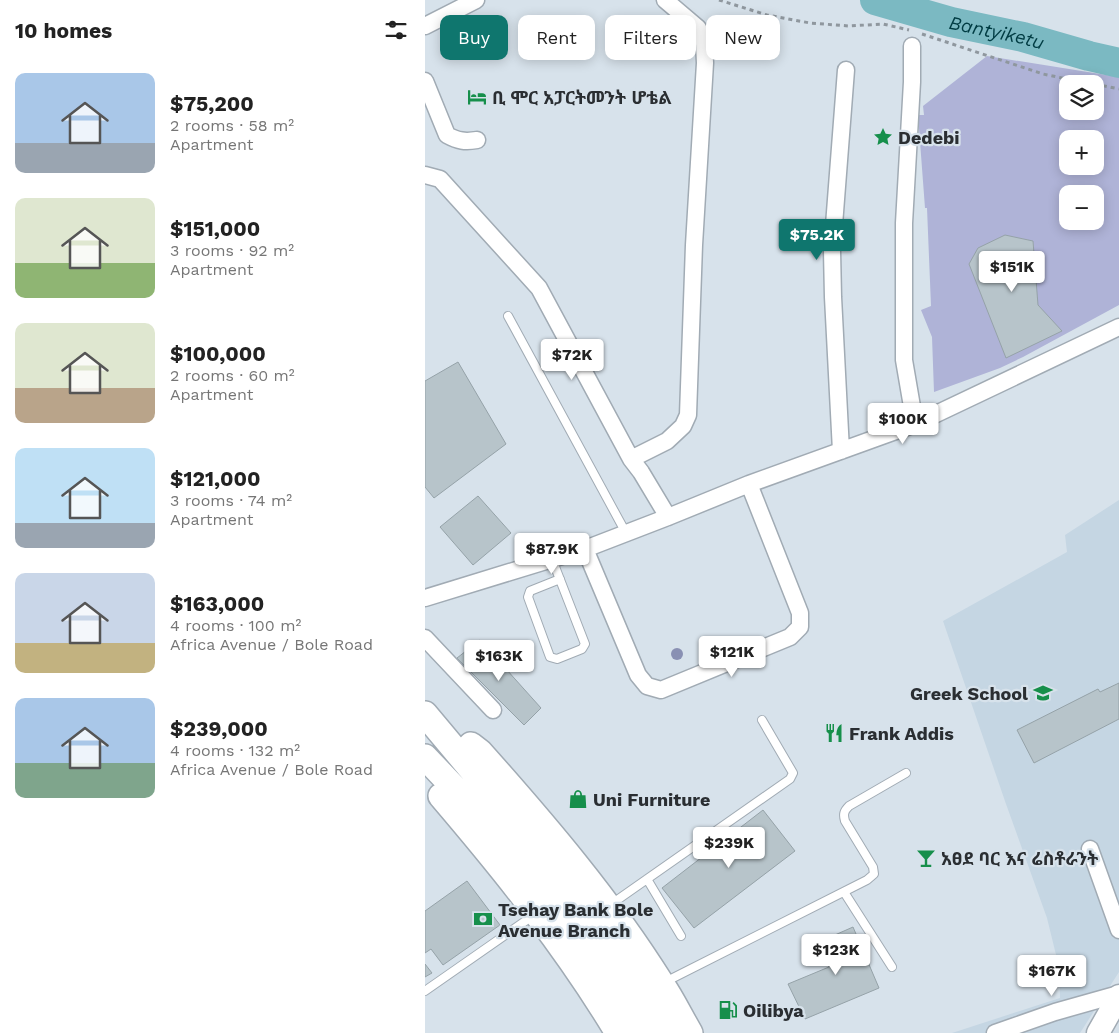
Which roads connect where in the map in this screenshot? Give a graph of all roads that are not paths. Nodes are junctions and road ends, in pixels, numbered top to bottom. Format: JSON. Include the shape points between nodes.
{"nodes":[{"id":1,"x":477,"y":0,"type":"edge"},
{"id":2,"x":665,"y":0,"type":"edge"},
{"id":3,"x":425,"y":26,"type":"edge"},
{"id":4,"x":912,"y":46,"type":"dead end"},
{"id":5,"x":846,"y":70,"type":"dead end"},
{"id":6,"x":425,"y":81,"type":"edge"},
{"id":7,"x":477,"y":140,"type":"dead end"},
{"id":8,"x":425,"y":175,"type":"edge"},
{"id":9,"x":508,"y":316,"type":"dead end"},
{"id":10,"x":1119,"y":327,"type":"edge"},
{"id":11,"x":915,"y":424,"type":"junction"},
{"id":12,"x":841,"y":451,"type":"junction"},
{"id":13,"x":631,"y":459,"type":"junction"},
{"id":14,"x":749,"y":484,"type":"junction"},
{"id":15,"x":667,"y":517,"type":"junction"},
{"id":16,"x":626,"y":533,"type":"junction"},
{"id":17,"x":585,"y":549,"type":"junction"},
{"id":18,"x":552,"y":559,"type":"junction"},
{"id":19,"x":560,"y":579,"type":"junction"},
{"id":20,"x":425,"y":598,"type":"edge"},
{"id":21,"x":425,"y":638,"type":"edge"},
{"id":22,"x":493,"y":710,"type":"dead end"},
{"id":23,"x":425,"y":714,"type":"edge"},
{"id":24,"x":762,"y":720,"type":"dead end"},
{"id":25,"x":442,"y":733,"type":"junction"},
{"id":26,"x":425,"y":757,"type":"edge"},
{"id":27,"x":425,"y":765,"type":"edge"},
{"id":28,"x":906,"y":773,"type":"dead end"},
{"id":29,"x":1090,"y":849,"type":"dead end"},
{"id":30,"x":647,"y":879,"type":"junction"},
{"id":31,"x":844,"y":892,"type":"junction"},
{"id":32,"x":608,"y":906,"type":"junction"},
{"id":33,"x":537,"y":912,"type":"junction"},
{"id":34,"x":1119,"y":930,"type":"edge"},
{"id":35,"x":681,"y":936,"type":"dead end"},
{"id":36,"x":892,"y":967,"type":"dead end"},
{"id":37,"x":662,"y":984,"type":"junction"},
{"id":38,"x":425,"y":991,"type":"edge"},
{"id":39,"x":1119,"y":995,"type":"edge"},
{"id":40,"x":618,"y":1033,"type":"edge"},
{"id":41,"x":644,"y":1033,"type":"edge"},
{"id":42,"x":668,"y":1033,"type":"edge"},
{"id":43,"x":690,"y":1033,"type":"edge"},
{"id":44,"x":995,"y":1033,"type":"edge"},
{"id":45,"x":1098,"y":1033,"type":"edge"}],
"edges":[{"from":1,"to":3,"type":"street"},
{"from":2,"to":13,"type":"street","via":[[698,28],[705,64],[688,415],[683,426],[667,441]]},
{"from":4,"to":11,"type":"street","via":[[904,223],[904,360]]},
{"from":5,"to":12,"type":"street","via":[[832,251]]},
{"from":6,"to":7,"type":"street","via":[[447,135],[465,142]]},
{"from":8,"to":13,"type":"street","via":[[440,179],[539,288]]},
{"from":9,"to":16,"type":"lane"},
{"from":10,"to":11,"type":"street"},
{"from":11,"to":12,"type":"street"},
{"from":12,"to":14,"type":"street"},
{"from":13,"to":15,"type":"street"},
{"from":14,"to":15,"type":"street"},
{"from":14,"to":17,"type":"street","via":[[800,613],[800,627],[790,637],[661,690],[647,686],[638,675]]},
{"from":15,"to":16,"type":"street"},
{"from":16,"to":17,"type":"street"},
{"from":17,"to":18,"type":"street"},
{"from":18,"to":19,"type":"lane"},
{"from":18,"to":20,"type":"street"},
{"from":19,"to":19,"type":"lane","via":[[585,644],[582,649],[557,659],[550,657],[528,597],[529,591]]},
{"from":21,"to":22,"type":"street"},
{"from":23,"to":25,"type":"main road"},
{"from":24,"to":30,"type":"lane","via":[[793,773],[790,779]]},
{"from":25,"to":32,"type":"main road","via":[[467,741],[480,752]]},
{"from":25,"to":42,"type":"main road","via":[[595,917]]},
{"from":26,"to":41,"type":"main road","via":[[518,854],[589,946]]},
{"from":27,"to":33,"type":"main road","via":[[437,791]]},
{"from":28,"to":31,"type":"lane","via":[[844,812],[845,821],[874,874]]},
{"from":29,"to":34,"type":"street"},
{"from":30,"to":32,"type":"lane"},
{"from":30,"to":35,"type":"lane"},
{"from":31,"to":36,"type":"lane"},
{"from":31,"to":37,"type":"lane"},
{"from":32,"to":37,"type":"main road"},
{"from":33,"to":38,"type":"lane"},
{"from":33,"to":40,"type":"main road"},
{"from":37,"to":43,"type":"main road"},
{"from":39,"to":44,"type":"street"},
{"from":39,"to":45,"type":"main road"}]}
